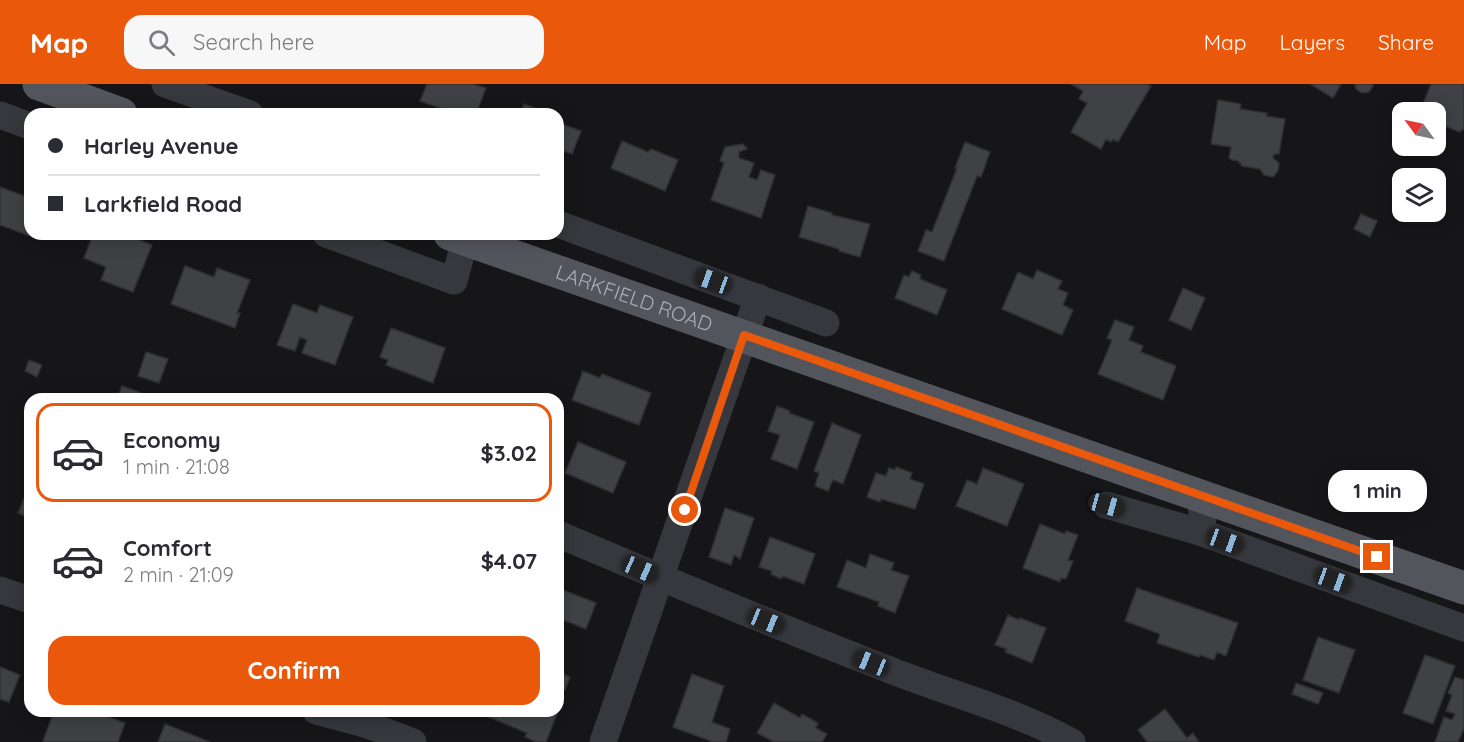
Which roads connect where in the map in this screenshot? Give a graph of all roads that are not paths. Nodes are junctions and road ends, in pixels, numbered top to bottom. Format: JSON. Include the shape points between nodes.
{"nodes":[{"id":1,"x":39,"y":84,"type":"edge"},
{"id":2,"x":165,"y":84,"type":"edge"},
{"id":3,"x":105,"y":108,"type":"edge"},
{"id":4,"x":233,"y":108,"type":"edge"},
{"id":5,"x":0,"y":115,"type":"edge"},
{"id":6,"x":24,"y":124,"type":"edge"},
{"id":7,"x":564,"y":226,"type":"edge"},
{"id":8,"x":342,"y":240,"type":"edge"},
{"id":9,"x":458,"y":240,"type":"edge"},
{"id":10,"x":467,"y":240,"type":"edge"},
{"id":11,"x":758,"y":297,"type":"junction"},
{"id":12,"x":826,"y":323,"type":"dead end"},
{"id":13,"x":744,"y":335,"type":"junction"},
{"id":14,"x":1202,"y":497,"type":"junction"},
{"id":15,"x":1106,"y":505,"type":"dead end"},
{"id":16,"x":1203,"y":533,"type":"junction"},
{"id":17,"x":564,"y":537,"type":"edge"},
{"id":18,"x":661,"y":578,"type":"junction"},
{"id":19,"x":1464,"y":588,"type":"edge"},
{"id":20,"x":0,"y":590,"type":"edge"},
{"id":21,"x":24,"y":598,"type":"edge"},
{"id":22,"x":1464,"y":628,"type":"edge"},
{"id":23,"x":338,"y":717,"type":"edge"},
{"id":24,"x":413,"y":742,"type":"edge"},
{"id":25,"x":603,"y":742,"type":"edge"},
{"id":26,"x":1072,"y":742,"type":"edge"}],
"edges":[{"from":1,"to":3,"type":"main road"},
{"from":2,"to":4,"type":"street"},
{"from":5,"to":6,"type":"street"},
{"from":7,"to":11,"type":"street"},
{"from":8,"to":9,"type":"street","via":[[454,281]]},
{"from":10,"to":13,"type":"main road","name":"LARKFIELD ROAD"},
{"from":11,"to":12,"type":"street"},
{"from":11,"to":13,"type":"street"},
{"from":13,"to":14,"type":"main road","name":"LARKFIELD ROAD"},
{"from":13,"to":18,"type":"street"},
{"from":14,"to":16,"type":"street"},
{"from":14,"to":19,"type":"main road","name":"LARKFIELD ROAD"},
{"from":15,"to":16,"type":"street"},
{"from":16,"to":22,"type":"street"},
{"from":17,"to":18,"type":"street"},
{"from":18,"to":25,"type":"street"},
{"from":18,"to":26,"type":"street","via":[[892,671],[1045,727]]},
{"from":20,"to":21,"type":"street"},
{"from":23,"to":24,"type":"street"}]}
